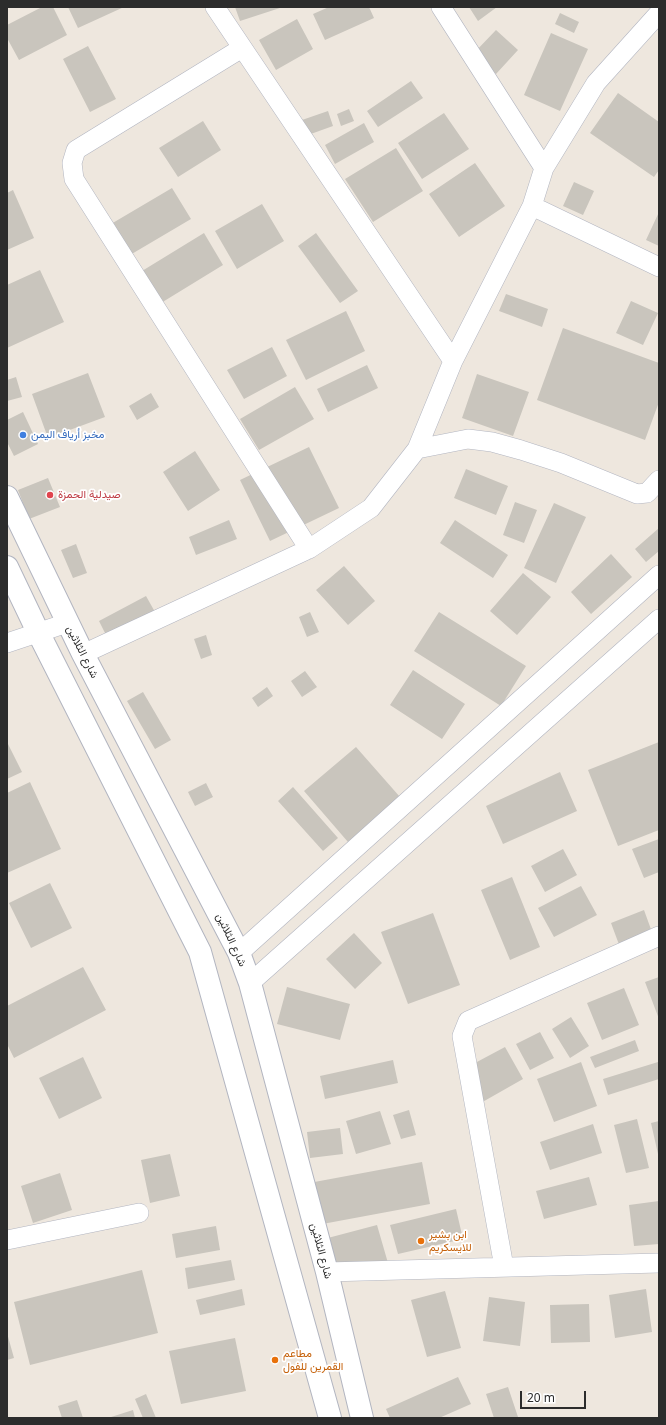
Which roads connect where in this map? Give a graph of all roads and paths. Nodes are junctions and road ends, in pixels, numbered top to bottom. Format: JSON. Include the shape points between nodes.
{"nodes":[{"id":1,"x":215,"y":7,"type":"edge"},
{"id":2,"x":441,"y":7,"type":"edge"},
{"id":3,"x":659,"y":13,"type":"edge"},
{"id":4,"x":242,"y":48,"type":"junction"},
{"id":5,"x":544,"y":168,"type":"junction"},
{"id":6,"x":532,"y":206,"type":"junction"},
{"id":7,"x":659,"y":267,"type":"edge"},
{"id":8,"x":453,"y":361,"type":"junction"},
{"id":9,"x":417,"y":449,"type":"junction"},
{"id":10,"x":659,"y":480,"type":"edge"},
{"id":11,"x":7,"y":497,"type":"edge"},
{"id":12,"x":309,"y":550,"type":"junction"},
{"id":13,"x":7,"y":567,"type":"edge"},
{"id":14,"x":659,"y":575,"type":"edge"},
{"id":15,"x":659,"y":619,"type":"edge"},
{"id":16,"x":67,"y":623,"type":"junction"},
{"id":17,"x":38,"y":632,"type":"junction"},
{"id":18,"x":7,"y":643,"type":"edge"},
{"id":19,"x":83,"y":654,"type":"junction"},
{"id":20,"x":659,"y":936,"type":"edge"},
{"id":21,"x":239,"y":953,"type":"junction"},
{"id":22,"x":250,"y":983,"type":"junction"},
{"id":23,"x":139,"y":1213,"type":"dead end"},
{"id":24,"x":8,"y":1235,"type":"edge"},
{"id":25,"x":659,"y":1263,"type":"edge"},
{"id":26,"x":504,"y":1267,"type":"junction"},
{"id":27,"x":327,"y":1272,"type":"junction"},
{"id":28,"x":330,"y":1418,"type":"edge"},
{"id":29,"x":362,"y":1418,"type":"edge"}],
"edges":[{"from":1,"to":4,"type":"street"},
{"from":2,"to":5,"type":"street"},
{"from":3,"to":5,"type":"street","via":[[596,83]]},
{"from":4,"to":8,"type":"street"},
{"from":4,"to":12,"type":"street","via":[[76,150],[72,163],[74,179]]},
{"from":5,"to":6,"type":"street"},
{"from":6,"to":7,"type":"street"},
{"from":6,"to":8,"type":"street"},
{"from":8,"to":9,"type":"street"},
{"from":9,"to":10,"type":"street","via":[[468,439],[492,442],[561,463],[637,494],[647,493]]},
{"from":9,"to":12,"type":"street","via":[[371,508]]},
{"from":11,"to":16,"type":"main road","name":"شارع الثلاثين"},
{"from":12,"to":19,"type":"street"},
{"from":13,"to":17,"type":"main road"},
{"from":14,"to":21,"type":"street"},
{"from":15,"to":22,"type":"street"},
{"from":16,"to":17,"type":"street"},
{"from":16,"to":19,"type":"main road","name":"شارع الثلاثين"},
{"from":17,"to":18,"type":"street"},
{"from":17,"to":28,"type":"main road","via":[[200,952]]},
{"from":19,"to":21,"type":"main road","name":"شارع الثلاثين"},
{"from":20,"to":26,"type":"street","via":[[468,1021],[462,1036]]},
{"from":21,"to":22,"type":"main road","name":"شارع الثلاثين"},
{"from":22,"to":27,"type":"main road","name":"شارع الثلاثين"},
{"from":23,"to":24,"type":"street"},
{"from":25,"to":26,"type":"street"},
{"from":26,"to":27,"type":"street"},
{"from":27,"to":29,"type":"main road","name":"شارع الثلاثين"}]}
